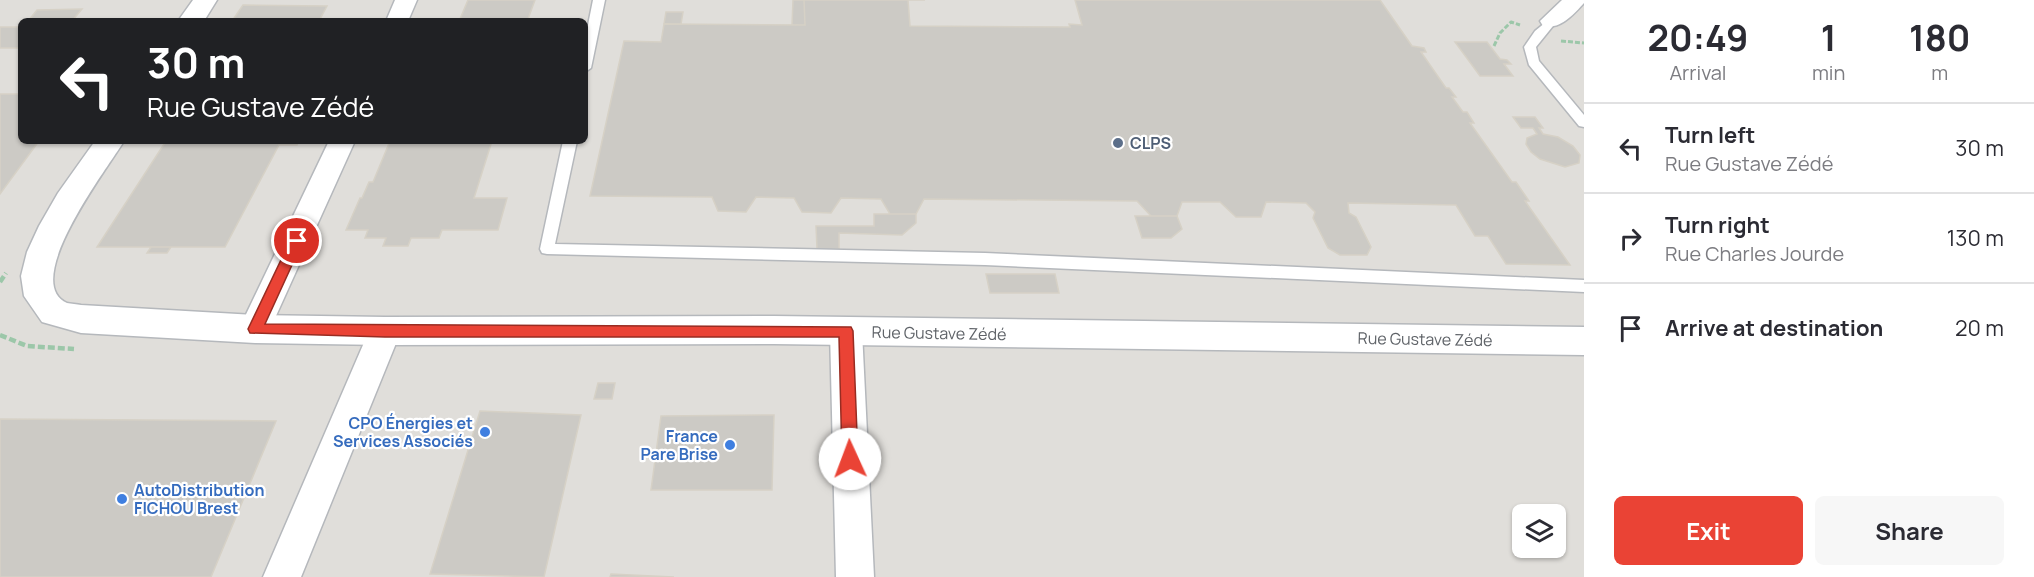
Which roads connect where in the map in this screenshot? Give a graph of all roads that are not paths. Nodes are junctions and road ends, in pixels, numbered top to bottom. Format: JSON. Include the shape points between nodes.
{"nodes":[{"id":1,"x":205,"y":0,"type":"edge"},
{"id":2,"x":406,"y":0,"type":"edge"},
{"id":3,"x":599,"y":0,"type":"edge"},
{"id":4,"x":1575,"y":0,"type":"edge"},
{"id":5,"x":193,"y":18,"type":"edge"},
{"id":6,"x":398,"y":18,"type":"edge"},
{"id":7,"x":1545,"y":27,"type":"joint"},
{"id":8,"x":588,"y":53,"type":"edge"},
{"id":9,"x":1584,"y":123,"type":"edge"},
{"id":10,"x":109,"y":144,"type":"edge"},
{"id":11,"x":341,"y":144,"type":"edge"},
{"id":12,"x":569,"y":144,"type":"edge"},
{"id":13,"x":1584,"y":286,"type":"edge"},
{"id":14,"x":255,"y":329,"type":"junction"},
{"id":15,"x":846,"y":331,"type":"junction"},
{"id":16,"x":385,"y":332,"type":"junction"},
{"id":17,"x":1584,"y":341,"type":"edge"},
{"id":18,"x":282,"y":577,"type":"edge"},
{"id":19,"x":855,"y":577,"type":"edge"}],
"edges":[{"from":1,"to":5,"type":"street"},
{"from":2,"to":6,"type":"street"},
{"from":3,"to":8,"type":"lane"},
{"from":4,"to":7,"type":"street"},
{"from":7,"to":9,"type":"lane","via":[[1530,46],[1533,62]]},
{"from":10,"to":14,"type":"street","name":"Rue Gustave Zédé","via":[[60,217],[42,252],[37,279],[41,299],[55,313],[81,319]]},
{"from":11,"to":14,"type":"street"},
{"from":12,"to":13,"type":"lane","via":[[547,249],[986,259]]},
{"from":14,"to":16,"type":"street","name":"Rue Gustave Zédé"},
{"from":15,"to":16,"type":"street","name":"Rue Gustave Zédé"},
{"from":15,"to":17,"type":"street","name":"Rue Gustave Zédé"},
{"from":15,"to":19,"type":"street"},
{"from":16,"to":18,"type":"street"}]}
